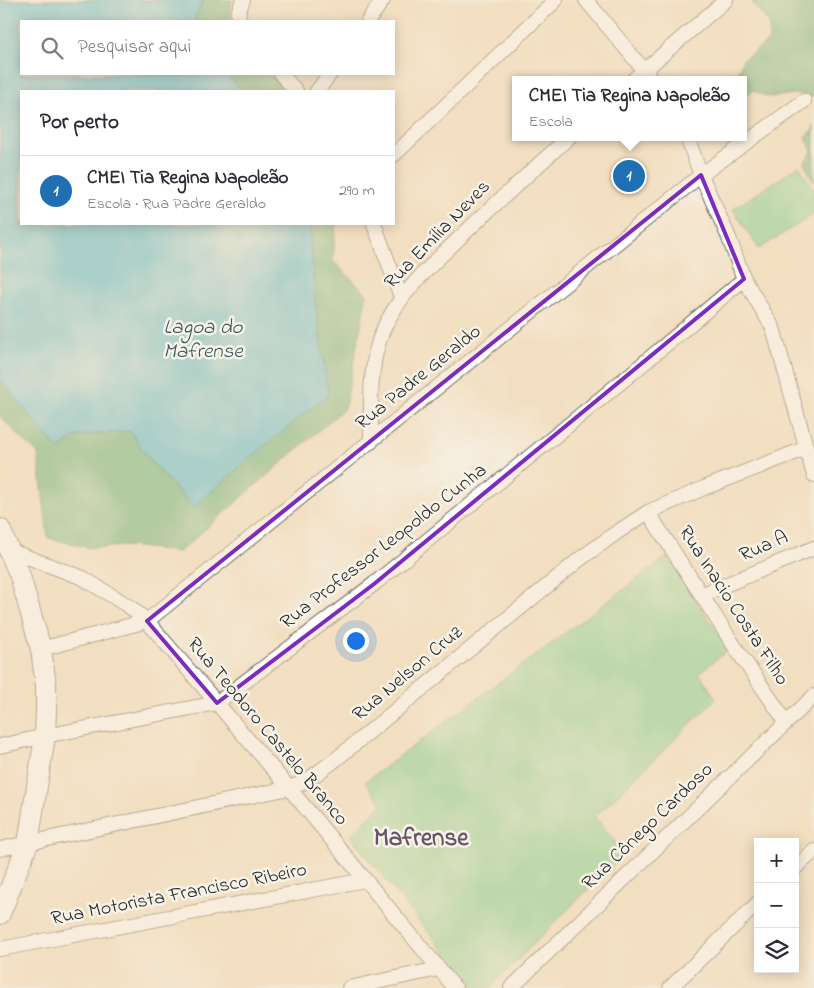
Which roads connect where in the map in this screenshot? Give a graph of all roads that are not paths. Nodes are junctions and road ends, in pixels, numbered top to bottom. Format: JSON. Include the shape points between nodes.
{"nodes":[{"id":1,"x":243,"y":0,"type":"edge"},
{"id":2,"x":383,"y":0,"type":"edge"},
{"id":3,"x":556,"y":0,"type":"edge"},
{"id":4,"x":586,"y":0,"type":"edge"},
{"id":5,"x":726,"y":0,"type":"edge"},
{"id":6,"x":240,"y":20,"type":"edge"},
{"id":7,"x":369,"y":20,"type":"edge"},
{"id":8,"x":282,"y":75,"type":"edge"},
{"id":9,"x":329,"y":75,"type":"edge"},
{"id":10,"x":642,"y":76,"type":"edge"},
{"id":11,"x":644,"y":76,"type":"edge"},
{"id":12,"x":295,"y":90,"type":"edge"},
{"id":13,"x":318,"y":90,"type":"edge"},
{"id":14,"x":804,"y":101,"type":"dead end"},
{"id":15,"x":565,"y":141,"type":"edge"},
{"id":16,"x":688,"y":141,"type":"edge"},
{"id":17,"x":395,"y":154,"type":"edge"},
{"id":18,"x":701,"y":175,"type":"junction"},
{"id":19,"x":374,"y":225,"type":"edge"},
{"id":20,"x":744,"y":279,"type":"junction"},
{"id":21,"x":401,"y":297,"type":"junction"},
{"id":22,"x":371,"y":442,"type":"junction"},
{"id":23,"x":808,"y":448,"type":"junction"},
{"id":24,"x":814,"y":475,"type":"edge"},
{"id":25,"x":648,"y":512,"type":"junction"},
{"id":26,"x":0,"y":529,"type":"edge"},
{"id":27,"x":814,"y":548,"type":"edge"},
{"id":28,"x":10,"y":552,"type":"junction"},
{"id":29,"x":701,"y":595,"type":"junction"},
{"id":30,"x":147,"y":621,"type":"junction"},
{"id":31,"x":41,"y":649,"type":"junction"},
{"id":32,"x":814,"y":696,"type":"edge"},
{"id":33,"x":217,"y":703,"type":"junction"},
{"id":34,"x":786,"y":722,"type":"junction"},
{"id":35,"x":45,"y":736,"type":"junction"},
{"id":36,"x":0,"y":746,"type":"edge"},
{"id":37,"x":289,"y":788,"type":"junction"},
{"id":38,"x":28,"y":843,"type":"junction"},
{"id":39,"x":0,"y":849,"type":"edge"},
{"id":40,"x":814,"y":850,"type":"edge"},
{"id":41,"x":799,"y":864,"type":"edge"},
{"id":42,"x":365,"y":880,"type":"junction"},
{"id":43,"x":754,"y":907,"type":"edge"},
{"id":44,"x":0,"y":914,"type":"edge"},
{"id":45,"x":0,"y":949,"type":"edge"},
{"id":46,"x":438,"y":969,"type":"junction"},
{"id":47,"x":349,"y":988,"type":"edge"},
{"id":48,"x":455,"y":988,"type":"edge"},
{"id":49,"x":512,"y":988,"type":"edge"},
{"id":50,"x":670,"y":988,"type":"edge"}],
"edges":[{"from":1,"to":6,"type":"street","via":[[238,12]]},
{"from":2,"to":7,"type":"street"},
{"from":3,"to":17,"type":"street"},
{"from":4,"to":10,"type":"street"},
{"from":5,"to":11,"type":"street"},
{"from":8,"to":12,"type":"street"},
{"from":9,"to":13,"type":"street"},
{"from":14,"to":18,"type":"street","name":"Rua Padre Geraldo"},
{"from":15,"to":21,"type":"street","name":"Rua Emília Neves"},
{"from":16,"to":18,"type":"street"},
{"from":18,"to":20,"type":"street"},
{"from":18,"to":22,"type":"street","name":"Rua Padre Geraldo"},
{"from":19,"to":21,"type":"street"},
{"from":20,"to":23,"type":"street","via":[[773,328]]},
{"from":20,"to":33,"type":"street","name":"Rua Professor Leopoldo Cunha","via":[[374,584]]},
{"from":21,"to":22,"type":"street","name":"Rua Emília Neves","via":[[379,340]]},
{"from":22,"to":30,"type":"street","name":"Rua Padre Geraldo"},
{"from":23,"to":24,"type":"street"},
{"from":23,"to":25,"type":"street","name":"Rua Nelson Cruz"},
{"from":25,"to":29,"type":"street","name":"Rua Inacio Costa Filho"},
{"from":25,"to":37,"type":"street","name":"Rua Nelson Cruz","via":[[580,559],[324,769]]},
{"from":26,"to":28,"type":"street"},
{"from":27,"to":29,"type":"street","name":"Rua A"},
{"from":28,"to":30,"type":"street","name":"Rua Teodoro Castelo Branco","via":[[83,578]]},
{"from":28,"to":31,"type":"street"},
{"from":29,"to":34,"type":"street","name":"Rua Inacio Costa Filho"},
{"from":30,"to":31,"type":"street","name":"Rua Padre Geraldo"},
{"from":30,"to":33,"type":"street","name":"Rua Teodoro Castelo Branco"},
{"from":31,"to":35,"type":"street","via":[[46,686]]},
{"from":32,"to":34,"type":"street","name":"Rua Cônego Cardoso"},
{"from":33,"to":35,"type":"street","name":"Rua Professor Leopoldo Cunha"},
{"from":33,"to":37,"type":"street","name":"Rua Teodoro Castelo Branco"},
{"from":34,"to":49,"type":"street","name":"Rua Cônego Cardoso"},
{"from":35,"to":36,"type":"street","name":"Rua Professor Leopoldo Cunha"},
{"from":35,"to":38,"type":"street"},
{"from":37,"to":38,"type":"street","name":"Rua Nelson Cruz"},
{"from":37,"to":42,"type":"street","name":"Rua Teodoro Castelo Branco"},
{"from":38,"to":39,"type":"street","name":"Rua Nelson Cruz"},
{"from":38,"to":44,"type":"street"},
{"from":40,"to":41,"type":"street"},
{"from":42,"to":45,"type":"street","name":"Rua Motorista Francisco Ribeiro"},
{"from":42,"to":46,"type":"street","name":"Rua Teodoro Castelo Branco"},
{"from":43,"to":50,"type":"street"},
{"from":46,"to":47,"type":"street"},
{"from":46,"to":48,"type":"street","name":"Rua Teodoro Castelo Branco"}]}
